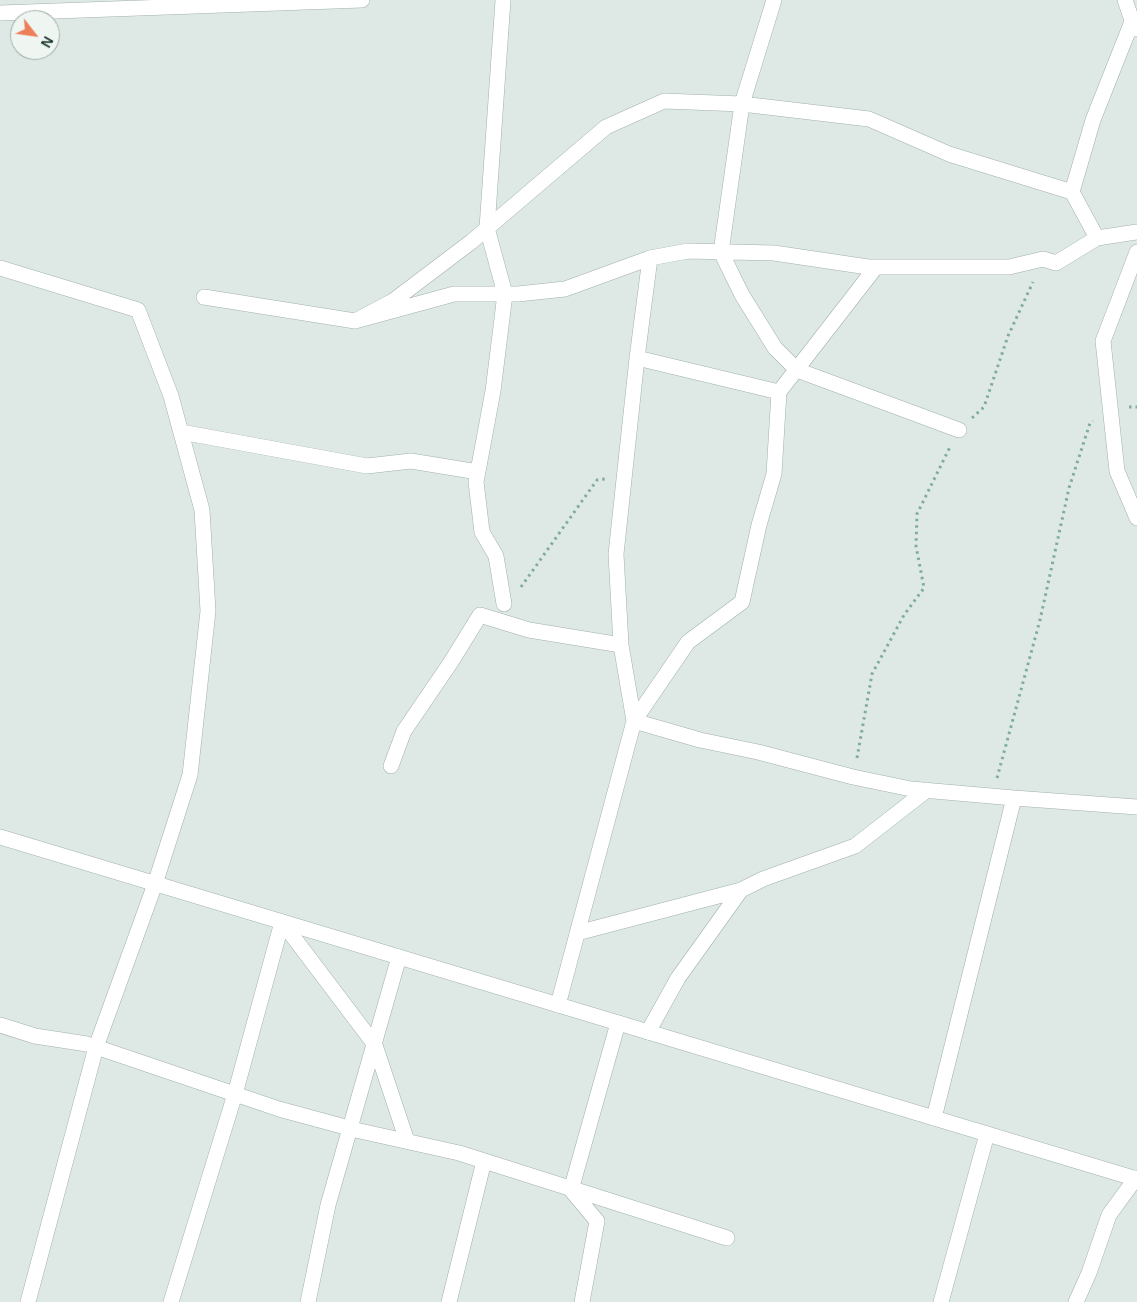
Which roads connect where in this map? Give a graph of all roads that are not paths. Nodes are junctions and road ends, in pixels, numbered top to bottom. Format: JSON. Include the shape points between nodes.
{"nodes":[{"id":1,"x":362,"y":0,"type":"edge"},
{"id":2,"x":503,"y":0,"type":"edge"},
{"id":3,"x":774,"y":0,"type":"edge"},
{"id":4,"x":1125,"y":0,"type":"edge"},
{"id":5,"x":231,"y":3,"type":"edge"},
{"id":6,"x":0,"y":13,"type":"edge"},
{"id":7,"x":1133,"y":19,"type":"junction"},
{"id":8,"x":1137,"y":36,"type":"edge"},
{"id":9,"x":742,"y":104,"type":"junction"},
{"id":10,"x":1072,"y":192,"type":"junction"},
{"id":11,"x":486,"y":228,"type":"junction"},
{"id":12,"x":1137,"y":232,"type":"edge"},
{"id":13,"x":1097,"y":238,"type":"junction"},
{"id":14,"x":721,"y":252,"type":"junction"},
{"id":15,"x":1137,"y":252,"type":"edge"},
{"id":16,"x":650,"y":258,"type":"junction"},
{"id":17,"x":876,"y":267,"type":"junction"},
{"id":18,"x":0,"y":268,"type":"edge"},
{"id":19,"x":505,"y":294,"type":"junction"},
{"id":20,"x":204,"y":297,"type":"dead end"},
{"id":21,"x":355,"y":321,"type":"junction"},
{"id":22,"x":637,"y":358,"type":"junction"},
{"id":23,"x":797,"y":370,"type":"junction"},
{"id":24,"x":779,"y":392,"type":"junction"},
{"id":25,"x":959,"y":430,"type":"road end"},
{"id":26,"x":181,"y":432,"type":"junction"},
{"id":27,"x":478,"y":472,"type":"junction"},
{"id":28,"x":1137,"y":518,"type":"edge"},
{"id":29,"x":504,"y":604,"type":"road end"},
{"id":30,"x":621,"y":645,"type":"junction"},
{"id":31,"x":634,"y":721,"type":"junction"},
{"id":32,"x":391,"y":766,"type":"dead end"},
{"id":33,"x":927,"y":790,"type":"junction"},
{"id":34,"x":1014,"y":798,"type":"junction"},
{"id":35,"x":1137,"y":807,"type":"edge"},
{"id":36,"x":0,"y":837,"type":"edge"},
{"id":37,"x":155,"y":884,"type":"junction"},
{"id":38,"x":741,"y":890,"type":"junction"},
{"id":39,"x":282,"y":922,"type":"junction"},
{"id":40,"x":577,"y":933,"type":"junction"},
{"id":41,"x":399,"y":957,"type":"junction"},
{"id":42,"x":558,"y":1005,"type":"junction"},
{"id":43,"x":618,"y":1023,"type":"junction"},
{"id":44,"x":0,"y":1025,"type":"edge"},
{"id":45,"x":648,"y":1032,"type":"junction"},
{"id":46,"x":374,"y":1045,"type":"junction"},
{"id":47,"x":96,"y":1047,"type":"junction"},
{"id":48,"x":235,"y":1094,"type":"junction"},
{"id":49,"x":934,"y":1118,"type":"junction"},
{"id":50,"x":349,"y":1129,"type":"junction"},
{"id":51,"x":987,"y":1134,"type":"junction"},
{"id":52,"x":407,"y":1141,"type":"junction"},
{"id":53,"x":484,"y":1161,"type":"junction"},
{"id":54,"x":1136,"y":1179,"type":"edge"},
{"id":55,"x":571,"y":1190,"type":"junction"},
{"id":56,"x":727,"y":1238,"type":"dead end"},
{"id":57,"x":28,"y":1302,"type":"edge"},
{"id":58,"x":171,"y":1302,"type":"edge"},
{"id":59,"x":308,"y":1302,"type":"edge"},
{"id":60,"x":449,"y":1302,"type":"edge"},
{"id":61,"x":582,"y":1302,"type":"edge"},
{"id":62,"x":941,"y":1302,"type":"edge"},
{"id":63,"x":1076,"y":1302,"type":"edge"}],
"edges":[{"from":1,"to":5,"type":"street"},
{"from":2,"to":11,"type":"street"},
{"from":3,"to":9,"type":"street"},
{"from":4,"to":7,"type":"street"},
{"from":5,"to":6,"type":"street"},
{"from":7,"to":8,"type":"street"},
{"from":7,"to":10,"type":"street","via":[[1093,120]]},
{"from":9,"to":10,"type":"street","via":[[870,119],[949,154]]},
{"from":9,"to":11,"type":"street","via":[[664,101],[606,127]]},
{"from":9,"to":14,"type":"street"},
{"from":10,"to":13,"type":"street"},
{"from":11,"to":19,"type":"street"},
{"from":11,"to":21,"type":"street","via":[[393,301]]},
{"from":12,"to":13,"type":"street"},
{"from":13,"to":17,"type":"street","via":[[1056,264],[1044,259],[1009,267]]},
{"from":14,"to":16,"type":"street","via":[[688,251]]},
{"from":14,"to":17,"type":"street","via":[[774,253]]},
{"from":14,"to":23,"type":"street","via":[[774,348]]},
{"from":15,"to":28,"type":"street","via":[[1103,341],[1116,471]]},
{"from":16,"to":19,"type":"street","via":[[566,289]]},
{"from":16,"to":22,"type":"street"},
{"from":17,"to":23,"type":"street"},
{"from":18,"to":26,"type":"street","via":[[138,310],[171,396]]},
{"from":19,"to":21,"type":"street","via":[[454,294]]},
{"from":19,"to":27,"type":"street","via":[[493,392]]},
{"from":20,"to":21,"type":"street"},
{"from":22,"to":24,"type":"street"},
{"from":22,"to":30,"type":"street","via":[[616,554]]},
{"from":23,"to":24,"type":"street"},
{"from":23,"to":25,"type":"street"},
{"from":24,"to":31,"type":"street","via":[[774,474],[742,602],[688,642]]},
{"from":26,"to":27,"type":"street","via":[[367,466],[411,460]]},
{"from":26,"to":37,"type":"street","via":[[202,510],[208,611],[190,775]]},
{"from":27,"to":29,"type":"street","via":[[476,482],[482,532],[496,556]]},
{"from":30,"to":31,"type":"street"},
{"from":30,"to":32,"type":"street","via":[[529,630],[480,614],[404,731]]},
{"from":31,"to":33,"type":"street","via":[[853,777]]},
{"from":31,"to":40,"type":"street"},
{"from":33,"to":34,"type":"street"},
{"from":33,"to":38,"type":"street","via":[[855,846]]},
{"from":34,"to":35,"type":"street"},
{"from":34,"to":49,"type":"street"},
{"from":36,"to":37,"type":"street"},
{"from":37,"to":39,"type":"street"},
{"from":37,"to":47,"type":"street"},
{"from":38,"to":40,"type":"street"},
{"from":38,"to":45,"type":"street","via":[[678,978]]},
{"from":39,"to":41,"type":"street"},
{"from":39,"to":46,"type":"street"},
{"from":39,"to":48,"type":"street"},
{"from":40,"to":42,"type":"street"},
{"from":41,"to":42,"type":"street"},
{"from":41,"to":46,"type":"street"},
{"from":42,"to":43,"type":"street"},
{"from":43,"to":45,"type":"street"},
{"from":43,"to":55,"type":"street"},
{"from":44,"to":47,"type":"street","via":[[34,1036]]},
{"from":45,"to":49,"type":"street"},
{"from":46,"to":50,"type":"street"},
{"from":46,"to":52,"type":"street"},
{"from":47,"to":48,"type":"street"},
{"from":47,"to":57,"type":"street"},
{"from":48,"to":50,"type":"street"},
{"from":48,"to":58,"type":"street"},
{"from":49,"to":51,"type":"street"},
{"from":50,"to":52,"type":"street"},
{"from":50,"to":59,"type":"street","via":[[328,1206]]},
{"from":51,"to":54,"type":"street"},
{"from":51,"to":62,"type":"street"},
{"from":52,"to":53,"type":"street"},
{"from":53,"to":55,"type":"street"},
{"from":53,"to":60,"type":"street"},
{"from":54,"to":63,"type":"street","via":[[1109,1215]]},
{"from":55,"to":56,"type":"street"},
{"from":55,"to":61,"type":"street","via":[[597,1221]]}]}
